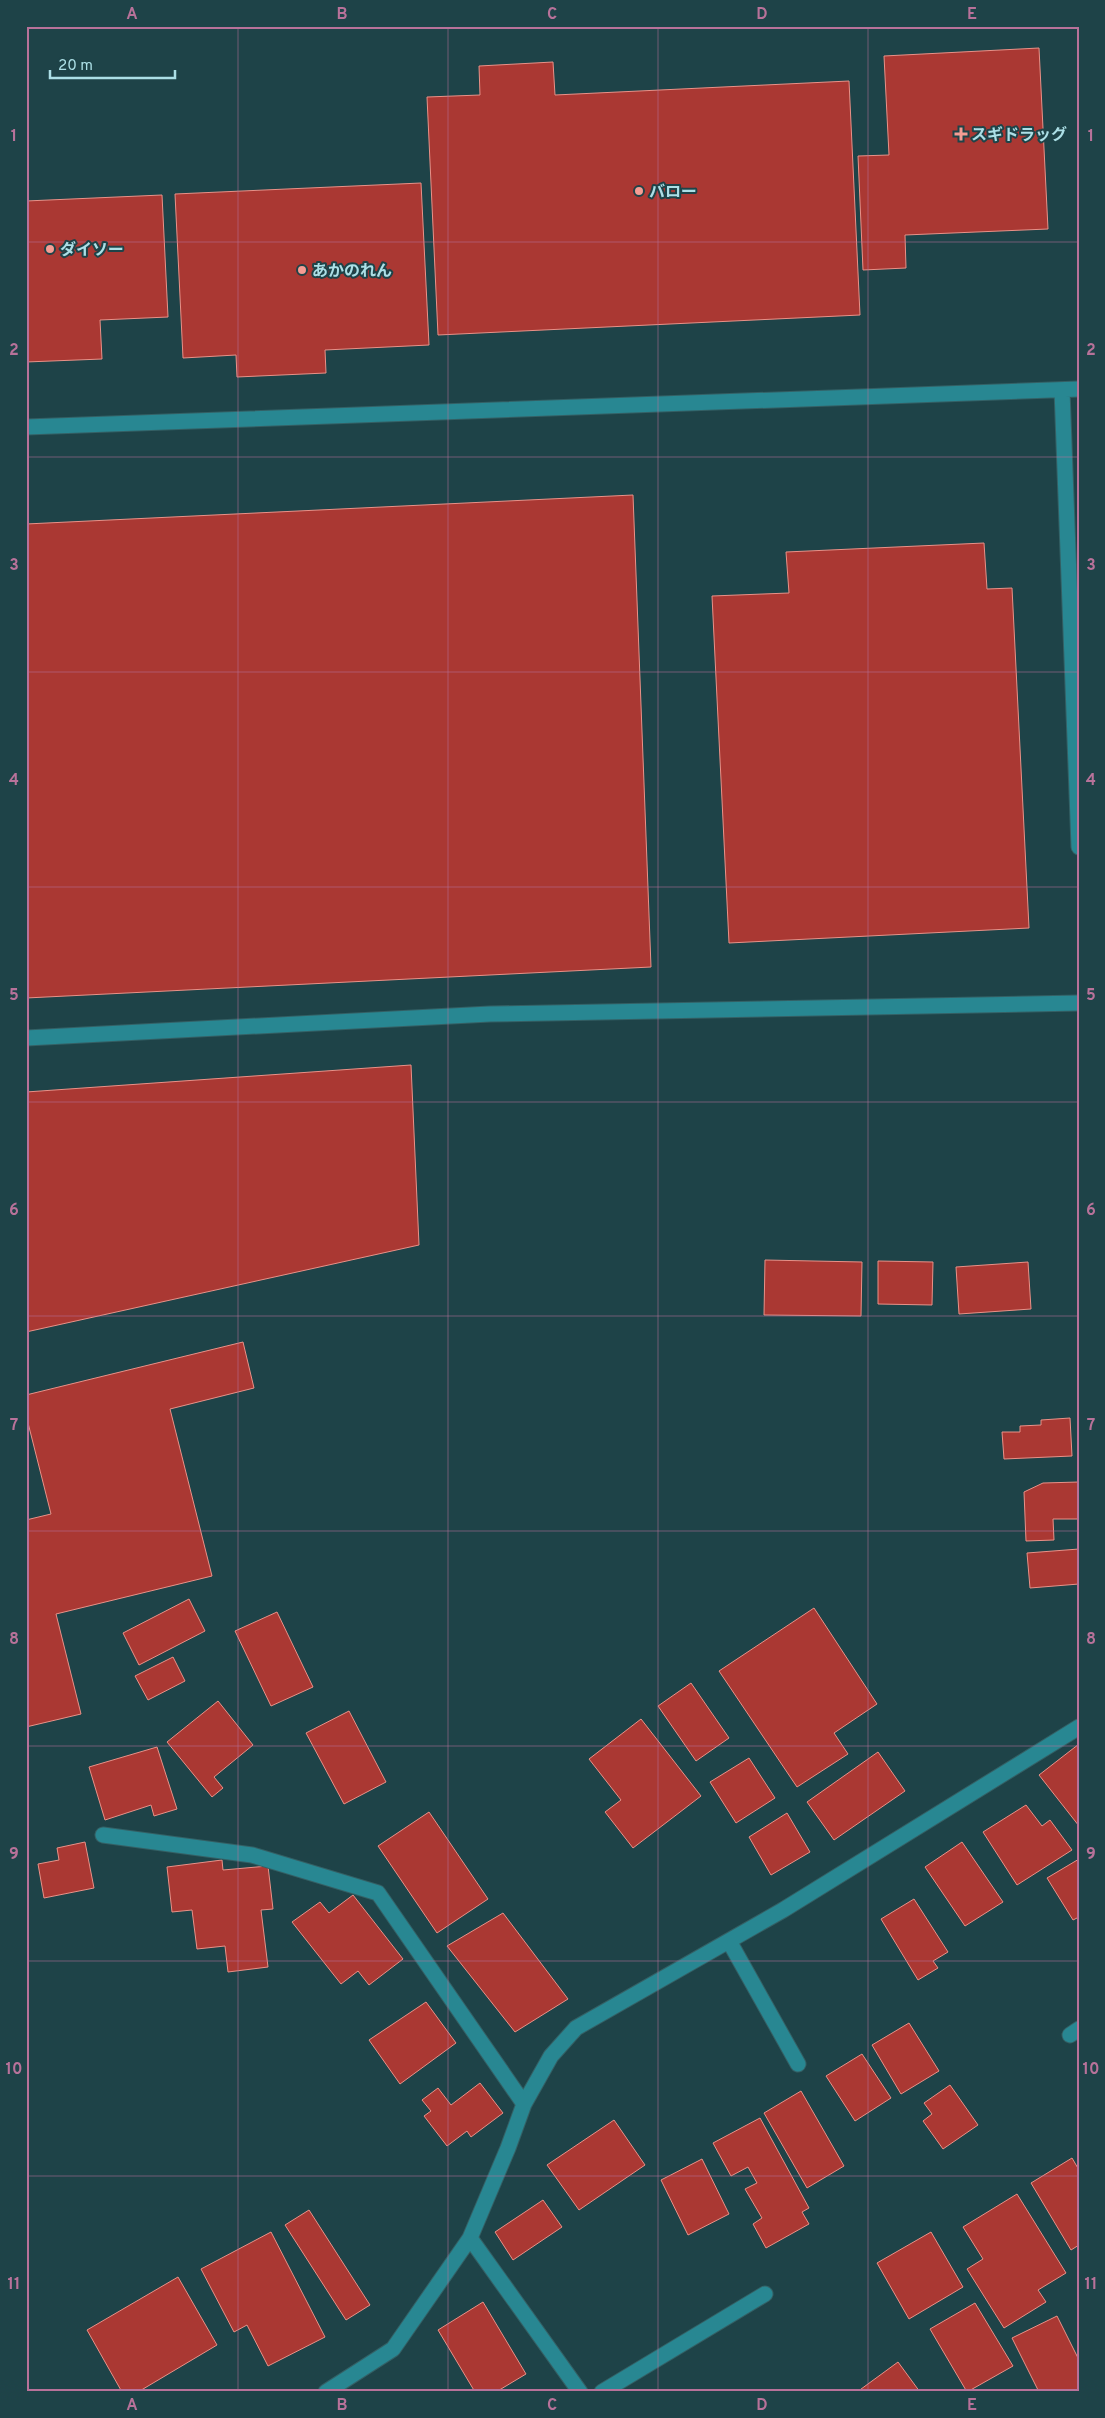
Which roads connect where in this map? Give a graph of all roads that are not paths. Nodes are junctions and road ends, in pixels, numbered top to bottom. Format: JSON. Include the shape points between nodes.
{"nodes":[{"id":1,"x":1079,"y":389,"type":"edge"},
{"id":2,"x":1062,"y":390,"type":"junction"},
{"id":3,"x":26,"y":427,"type":"edge"},
{"id":4,"x":1079,"y":847,"type":"edge"},
{"id":5,"x":1079,"y":1003,"type":"edge"},
{"id":6,"x":26,"y":1038,"type":"edge"},
{"id":7,"x":1079,"y":1727,"type":"edge"},
{"id":8,"x":103,"y":1836,"type":"dead end"},
{"id":9,"x":729,"y":1941,"type":"junction"},
{"id":10,"x":798,"y":2064,"type":"dead end"},
{"id":11,"x":524,"y":2104,"type":"junction"},
{"id":12,"x":470,"y":2238,"type":"junction"},
{"id":13,"x":765,"y":2294,"type":"dead end"},
{"id":14,"x":326,"y":2392,"type":"edge"},
{"id":15,"x":580,"y":2392,"type":"edge"},
{"id":16,"x":602,"y":2392,"type":"edge"}],
"edges":[{"from":1,"to":2,"type":"street"},
{"from":2,"to":3,"type":"street"},
{"from":2,"to":4,"type":"street"},
{"from":5,"to":6,"type":"street","via":[[490,1014]]},
{"from":7,"to":9,"type":"street"},
{"from":8,"to":11,"type":"street","via":[[252,1855],[378,1893]]},
{"from":9,"to":10,"type":"street"},
{"from":9,"to":11,"type":"street","via":[[576,2028],[551,2056]]},
{"from":11,"to":12,"type":"street"},
{"from":12,"to":14,"type":"street","via":[[393,2349]]},
{"from":12,"to":15,"type":"street"},
{"from":13,"to":16,"type":"street"}]}
